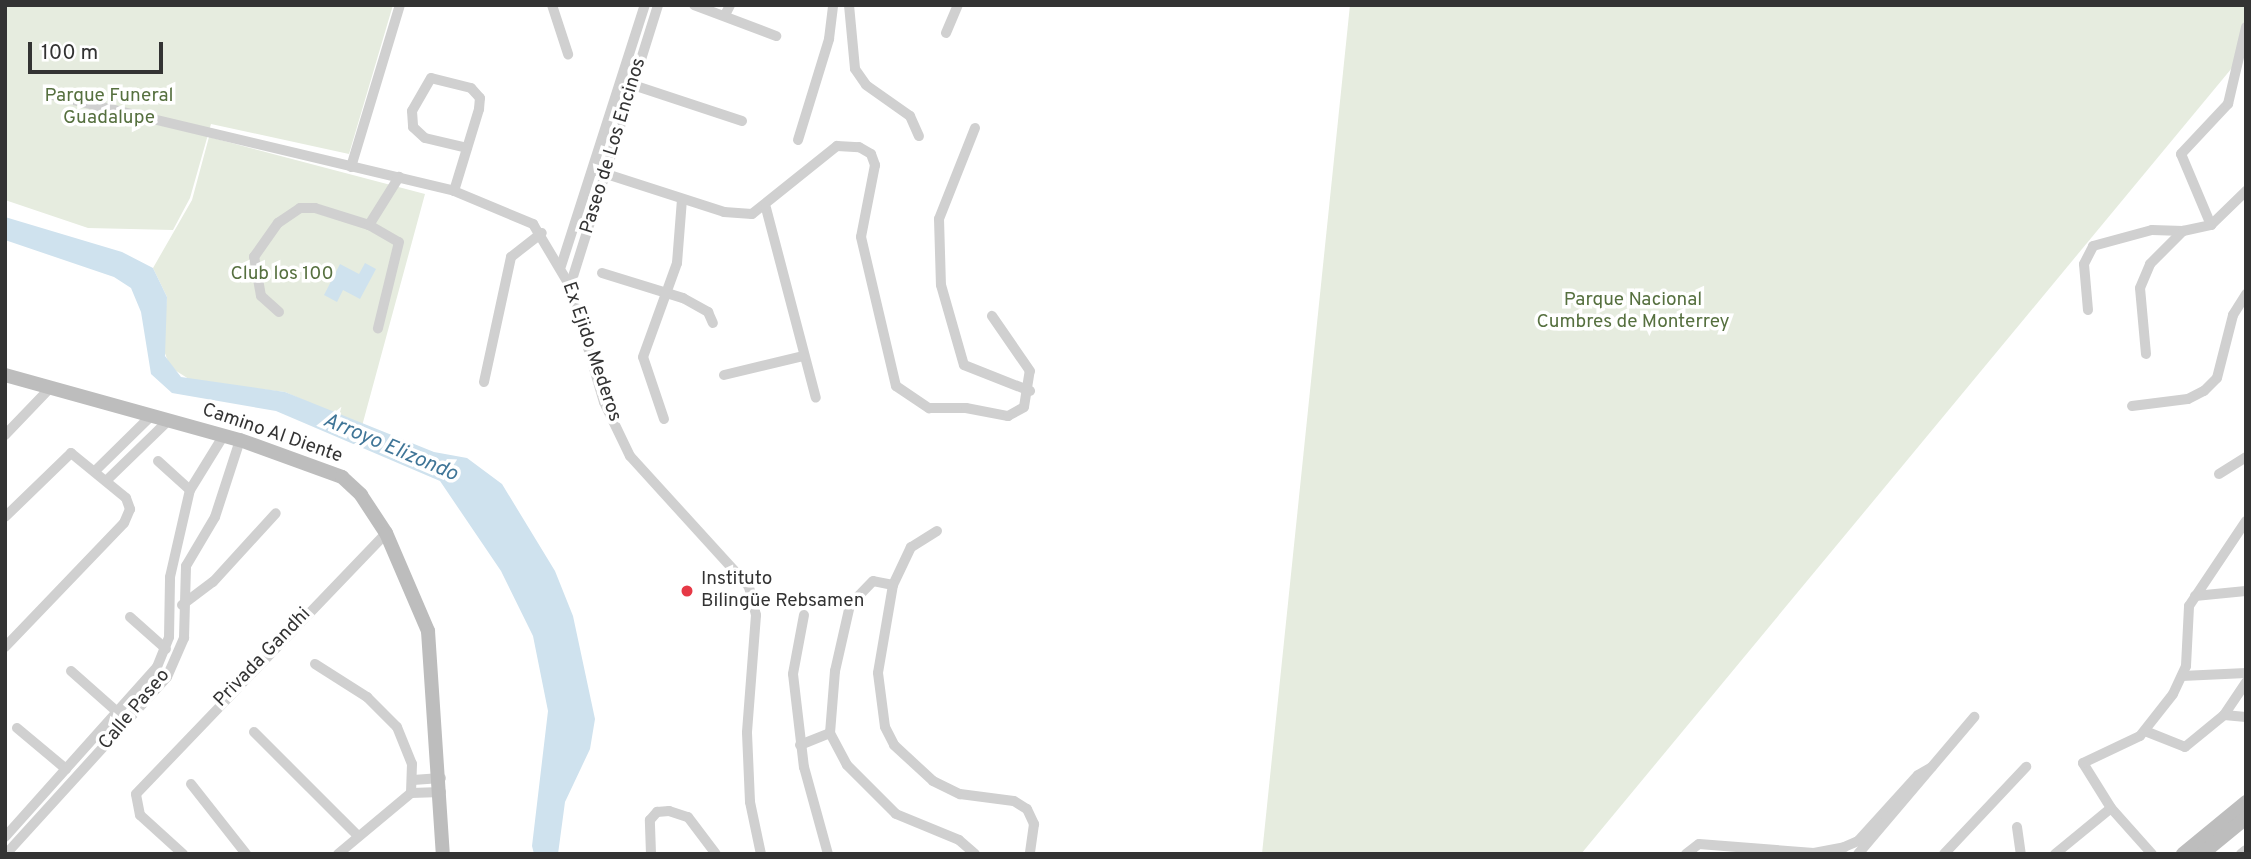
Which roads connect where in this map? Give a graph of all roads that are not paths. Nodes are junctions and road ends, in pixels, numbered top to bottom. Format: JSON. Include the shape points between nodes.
{"nodes":[{"id":1,"x":400,"y":5,"type":"edge"},
{"id":2,"x":552,"y":5,"type":"edge"},
{"id":3,"x":645,"y":5,"type":"edge"},
{"id":4,"x":658,"y":5,"type":"edge"},
{"id":5,"x":694,"y":5,"type":"edge"},
{"id":6,"x":833,"y":5,"type":"edge"},
{"id":7,"x":849,"y":5,"type":"edge"},
{"id":8,"x":958,"y":5,"type":"edge"},
{"id":9,"x":727,"y":10,"type":"edge"},
{"id":10,"x":2246,"y":27,"type":"edge"},
{"id":11,"x":946,"y":33,"type":"dead end"},
{"id":12,"x":776,"y":36,"type":"dead end"},
{"id":13,"x":568,"y":54,"type":"dead end"},
{"id":14,"x":621,"y":81,"type":"junction"},
{"id":15,"x":633,"y":85,"type":"junction"},
{"id":16,"x":52,"y":95,"type":"dead end"},
{"id":17,"x":742,"y":121,"type":"dead end"},
{"id":18,"x":975,"y":128,"type":"dead end"},
{"id":19,"x":919,"y":135,"type":"dead end"},
{"id":20,"x":798,"y":140,"type":"dead end"},
{"id":21,"x":467,"y":148,"type":"junction"},
{"id":22,"x":351,"y":167,"type":"junction"},
{"id":23,"x":594,"y":170,"type":"junction"},
{"id":24,"x":606,"y":173,"type":"junction"},
{"id":25,"x":399,"y":177,"type":"junction"},
{"id":26,"x":454,"y":191,"type":"junction"},
{"id":27,"x":2246,"y":191,"type":"edge"},
{"id":28,"x":682,"y":198,"type":"junction"},
{"id":29,"x":766,"y":208,"type":"junction"},
{"id":30,"x":369,"y":225,"type":"junction"},
{"id":31,"x":2211,"y":225,"type":"junction"},
{"id":32,"x":2183,"y":231,"type":"junction"},
{"id":33,"x":542,"y":233,"type":"junction"},
{"id":34,"x":561,"y":266,"type":"junction"},
{"id":35,"x":602,"y":273,"type":"dead end"},
{"id":36,"x":570,"y":286,"type":"junction"},
{"id":37,"x":668,"y":293,"type":"junction"},
{"id":38,"x":2246,"y":295,"type":"edge"},
{"id":39,"x":2088,"y":310,"type":"dead end"},
{"id":40,"x":279,"y":312,"type":"dead end"},
{"id":41,"x":992,"y":316,"type":"dead end"},
{"id":42,"x":713,"y":323,"type":"dead end"},
{"id":43,"x":379,"y":328,"type":"dead end"},
{"id":44,"x":2146,"y":354,"type":"dead end"},
{"id":45,"x":803,"y":356,"type":"junction"},
{"id":46,"x":5,"y":375,"type":"edge"},
{"id":47,"x":724,"y":375,"type":"dead end"},
{"id":48,"x":484,"y":382,"type":"dead end"},
{"id":49,"x":51,"y":387,"type":"junction"},
{"id":50,"x":1030,"y":391,"type":"junction"},
{"id":51,"x":816,"y":398,"type":"dead end"},
{"id":52,"x":2132,"y":406,"type":"dead end"},
{"id":53,"x":152,"y":415,"type":"junction"},
{"id":54,"x":664,"y":419,"type":"dead end"},
{"id":55,"x":169,"y":420,"type":"junction"},
{"id":56,"x":5,"y":435,"type":"edge"},
{"id":57,"x":224,"y":435,"type":"junction"},
{"id":58,"x":240,"y":440,"type":"junction"},
{"id":59,"x":2246,"y":457,"type":"edge"},
{"id":60,"x":158,"y":461,"type":"dead end"},
{"id":61,"x":96,"y":470,"type":"junction"},
{"id":62,"x":2218,"y":474,"type":"dead end"},
{"id":63,"x":107,"y":480,"type":"junction"},
{"id":64,"x":190,"y":490,"type":"junction"},
{"id":65,"x":275,"y":513,"type":"dead end"},
{"id":66,"x":5,"y":517,"type":"edge"},
{"id":67,"x":2246,"y":521,"type":"edge"},
{"id":68,"x":184,"y":531,"type":"junction"},
{"id":69,"x":937,"y":531,"type":"dead end"},
{"id":70,"x":386,"y":533,"type":"junction"},
{"id":71,"x":202,"y":537,"type":"junction"},
{"id":72,"x":893,"y":585,"type":"junction"},
{"id":73,"x":2246,"y":591,"type":"edge"},
{"id":74,"x":2195,"y":596,"type":"junction"},
{"id":75,"x":187,"y":603,"type":"junction"},
{"id":76,"x":172,"y":608,"type":"junction"},
{"id":77,"x":804,"y":615,"type":"dead end"},
{"id":78,"x":130,"y":617,"type":"dead end"},
{"id":79,"x":5,"y":647,"type":"edge"},
{"id":80,"x":166,"y":649,"type":"junction"},
{"id":81,"x":316,"y":664,"type":"dead end"},
{"id":82,"x":71,"y":671,"type":"dead end"},
{"id":83,"x":2246,"y":673,"type":"edge"},
{"id":84,"x":2182,"y":676,"type":"junction"},
{"id":85,"x":2246,"y":682,"type":"edge"},
{"id":86,"x":119,"y":714,"type":"junction"},
{"id":87,"x":2224,"y":715,"type":"junction"},
{"id":88,"x":1975,"y":717,"type":"dead end"},
{"id":89,"x":2246,"y":717,"type":"edge"},
{"id":90,"x":128,"y":722,"type":"junction"},
{"id":91,"x":17,"y":728,"type":"dead end"},
{"id":92,"x":2145,"y":731,"type":"junction"},
{"id":93,"x":254,"y":732,"type":"dead end"},
{"id":94,"x":830,"y":733,"type":"junction"},
{"id":95,"x":800,"y":745,"type":"junction"},
{"id":96,"x":1932,"y":767,"type":"junction"},
{"id":97,"x":2026,"y":767,"type":"dead end"},
{"id":98,"x":66,"y":769,"type":"junction"},
{"id":99,"x":413,"y":780,"type":"junction"},
{"id":100,"x":191,"y":784,"type":"dead end"},
{"id":101,"x":441,"y":785,"type":"junction"},
{"id":102,"x":411,"y":793,"type":"junction"},
{"id":103,"x":2246,"y":802,"type":"edge"},
{"id":104,"x":2111,"y":808,"type":"junction"},
{"id":105,"x":2246,"y":818,"type":"edge"},
{"id":106,"x":2017,"y":827,"type":"dead end"},
{"id":107,"x":7,"y":830,"type":"edge"},
{"id":108,"x":356,"y":834,"type":"junction"},
{"id":109,"x":20,"y":838,"type":"junction"},
{"id":110,"x":1688,"y":850,"type":"edge"},
{"id":111,"x":2246,"y":850,"type":"edge"},
{"id":112,"x":6,"y":854,"type":"edge"},
{"id":113,"x":183,"y":854,"type":"edge"},
{"id":114,"x":246,"y":854,"type":"edge"},
{"id":115,"x":338,"y":854,"type":"edge"},
{"id":116,"x":443,"y":854,"type":"edge"},
{"id":117,"x":651,"y":854,"type":"edge"},
{"id":118,"x":716,"y":854,"type":"edge"},
{"id":119,"x":761,"y":854,"type":"edge"},
{"id":120,"x":828,"y":854,"type":"edge"},
{"id":121,"x":975,"y":854,"type":"edge"},
{"id":122,"x":1030,"y":854,"type":"edge"},
{"id":123,"x":1703,"y":854,"type":"edge"},
{"id":124,"x":1858,"y":854,"type":"edge"},
{"id":125,"x":1944,"y":854,"type":"edge"},
{"id":126,"x":2021,"y":854,"type":"edge"},
{"id":127,"x":2055,"y":854,"type":"edge"},
{"id":128,"x":2152,"y":854,"type":"edge"},
{"id":129,"x":2183,"y":854,"type":"edge"},
{"id":130,"x":2202,"y":854,"type":"edge"},
{"id":131,"x":2241,"y":854,"type":"edge"}],
"edges":[{"from":1,"to":22,"type":"street"},
{"from":2,"to":13,"type":"street"},
{"from":3,"to":14,"type":"street","name":"Paseo de Los Encinos"},
{"from":4,"to":15,"type":"street","name":"Paseo de Los Encinos"},
{"from":5,"to":9,"type":"street"},
{"from":6,"to":20,"type":"street","via":[[829,39]]},
{"from":7,"to":19,"type":"street","via":[[855,69],[866,85],[910,116]]},
{"from":8,"to":11,"type":"street"},
{"from":9,"to":12,"type":"street"},
{"from":10,"to":31,"type":"street","via":[[2228,104],[2181,154]]},
{"from":14,"to":15,"type":"street"},
{"from":14,"to":23,"type":"street","name":"Paseo de Los Encinos"},
{"from":15,"to":17,"type":"street"},
{"from":15,"to":24,"type":"street","name":"Paseo de Los Encinos"},
{"from":16,"to":22,"type":"street","name":"Ex Ejido Mederos"},
{"from":18,"to":50,"type":"street","via":[[939,219],[941,285],[964,365]]},
{"from":21,"to":21,"type":"street","via":[[425,138],[413,127],[412,111],[431,78],[465,85],[478,94]]},
{"from":21,"to":26,"type":"street"},
{"from":22,"to":25,"type":"street","name":"Ex Ejido Mederos"},
{"from":23,"to":24,"type":"street"},
{"from":23,"to":34,"type":"street","name":"Paseo de Los Encinos"},
{"from":24,"to":28,"type":"street"},
{"from":24,"to":36,"type":"street","name":"Paseo de Los Encinos"},
{"from":25,"to":26,"type":"street","name":"Ex Ejido Mederos"},
{"from":25,"to":30,"type":"street"},
{"from":26,"to":33,"type":"street","name":"Ex Ejido Mederos","via":[[522,216]]},
{"from":27,"to":31,"type":"street"},
{"from":28,"to":29,"type":"street","via":[[735,214]]},
{"from":28,"to":37,"type":"street","via":[[682,241]]},
{"from":29,"to":45,"type":"street"},
{"from":29,"to":50,"type":"street","via":[[837,146],[864,149],[875,172],[862,220],[862,247],[896,386],[929,408],[966,408],[1001,416],[1024,407]]},
{"from":30,"to":40,"type":"street","via":[[307,207],[278,223],[254,257],[261,296]]},
{"from":30,"to":43,"type":"street","via":[[395,238],[400,250]]},
{"from":31,"to":32,"type":"street"},
{"from":32,"to":39,"type":"street","via":[[2152,230],[2093,246],[2084,264]]},
{"from":32,"to":44,"type":"street","via":[[2143,277]]},
{"from":33,"to":34,"type":"street","name":"Ex Ejido Mederos"},
{"from":33,"to":48,"type":"street","via":[[511,257]]},
{"from":34,"to":36,"type":"street","name":"Ex Ejido Mederos"},
{"from":35,"to":37,"type":"street"},
{"from":36,"to":119,"type":"street","name":"Ex Ejido Mederos","via":[[604,402],[630,457],[749,587],[756,615],[747,733],[750,803]]},
{"from":37,"to":42,"type":"street","via":[[701,307]]},
{"from":37,"to":54,"type":"street","via":[[643,357]]},
{"from":38,"to":52,"type":"street","via":[[2233,315],[2224,361],[2204,391],[2188,399]]},
{"from":41,"to":50,"type":"street","via":[[1030,370]]},
{"from":45,"to":47,"type":"street"},
{"from":45,"to":51,"type":"street"},
{"from":46,"to":49,"type":"street","name":"Camino Al Diente"},
{"from":49,"to":53,"type":"street","name":"Camino Al Diente"},
{"from":49,"to":56,"type":"street"},
{"from":53,"to":55,"type":"street","name":"Camino Al Diente"},
{"from":53,"to":61,"type":"street"},
{"from":55,"to":57,"type":"street","name":"Camino Al Diente"},
{"from":55,"to":63,"type":"street"},
{"from":57,"to":58,"type":"street","name":"Camino Al Diente"},
{"from":57,"to":64,"type":"street"},
{"from":58,"to":70,"type":"street","name":"Camino Al Diente","via":[[342,477]]},
{"from":58,"to":71,"type":"street","name":"Calle Paseo","via":[[218,510]]},
{"from":59,"to":62,"type":"street"},
{"from":60,"to":64,"type":"street"},
{"from":61,"to":63,"type":"street"},
{"from":61,"to":66,"type":"street","via":[[75,454],[67,454]]},
{"from":63,"to":79,"type":"street","via":[[126,498],[128,516]]},
{"from":64,"to":68,"type":"street"},
{"from":65,"to":75,"type":"street","via":[[213,582]]},
{"from":67,"to":74,"type":"street"},
{"from":68,"to":71,"type":"street"},
{"from":68,"to":76,"type":"street","via":[[172,566]]},
{"from":69,"to":72,"type":"street","via":[[911,547]]},
{"from":70,"to":101,"type":"street","name":"Camino Al Diente","via":[[428,631]]},
{"from":70,"to":113,"type":"street","name":"Privada Gandhi","via":[[142,785],[135,807]]},
{"from":71,"to":75,"type":"street","name":"Calle Paseo","via":[[186,566]]},
{"from":72,"to":94,"type":"street","via":[[873,581],[850,605],[835,671]]},
{"from":72,"to":122,"type":"street","via":[[878,673],[885,727],[894,745],[933,781],[960,794],[1014,801],[1027,809],[1034,824]]},
{"from":73,"to":74,"type":"street"},
{"from":74,"to":84,"type":"street"},
{"from":75,"to":76,"type":"street"},
{"from":75,"to":90,"type":"street","name":"Calle Paseo","via":[[180,653],[161,685]]},
{"from":76,"to":80,"type":"street"},
{"from":77,"to":95,"type":"street","via":[[793,674]]},
{"from":78,"to":80,"type":"street"},
{"from":80,"to":86,"type":"street"},
{"from":81,"to":99,"type":"street","via":[[391,720],[406,745]]},
{"from":82,"to":86,"type":"street"},
{"from":83,"to":84,"type":"street"},
{"from":84,"to":92,"type":"street"},
{"from":85,"to":87,"type":"street"},
{"from":86,"to":90,"type":"street"},
{"from":86,"to":98,"type":"street"},
{"from":87,"to":89,"type":"street"},
{"from":87,"to":92,"type":"street","via":[[2192,743],[2173,747]]},
{"from":88,"to":96,"type":"street"},
{"from":90,"to":109,"type":"street","name":"Calle Paseo"},
{"from":91,"to":98,"type":"street"},
{"from":92,"to":104,"type":"street","via":[[2084,760],[2084,771]]},
{"from":93,"to":108,"type":"street"},
{"from":94,"to":95,"type":"street"},
{"from":94,"to":121,"type":"street","via":[[847,765],[896,814],[959,840]]},
{"from":95,"to":120,"type":"street"},
{"from":96,"to":110,"type":"street","via":[[1918,775],[1858,841],[1844,847],[1814,853]]},
{"from":96,"to":124,"type":"street"},
{"from":97,"to":125,"type":"street"},
{"from":98,"to":107,"type":"street"},
{"from":99,"to":101,"type":"street"},
{"from":99,"to":102,"type":"street"},
{"from":100,"to":114,"type":"street"},
{"from":101,"to":102,"type":"street"},
{"from":101,"to":116,"type":"street","name":"Camino Al Diente"},
{"from":102,"to":108,"type":"street"},
{"from":103,"to":129,"type":"street"},
{"from":104,"to":127,"type":"street"},
{"from":104,"to":128,"type":"street"},
{"from":105,"to":130,"type":"street"},
{"from":106,"to":126,"type":"street"},
{"from":107,"to":109,"type":"street"},
{"from":108,"to":115,"type":"street"},
{"from":109,"to":112,"type":"street","name":"Calle Paseo"},
{"from":110,"to":123,"type":"street"},
{"from":111,"to":131,"type":"street"},
{"from":117,"to":118,"type":"street","via":[[650,820],[657,811],[669,811],[688,817]]}]}
